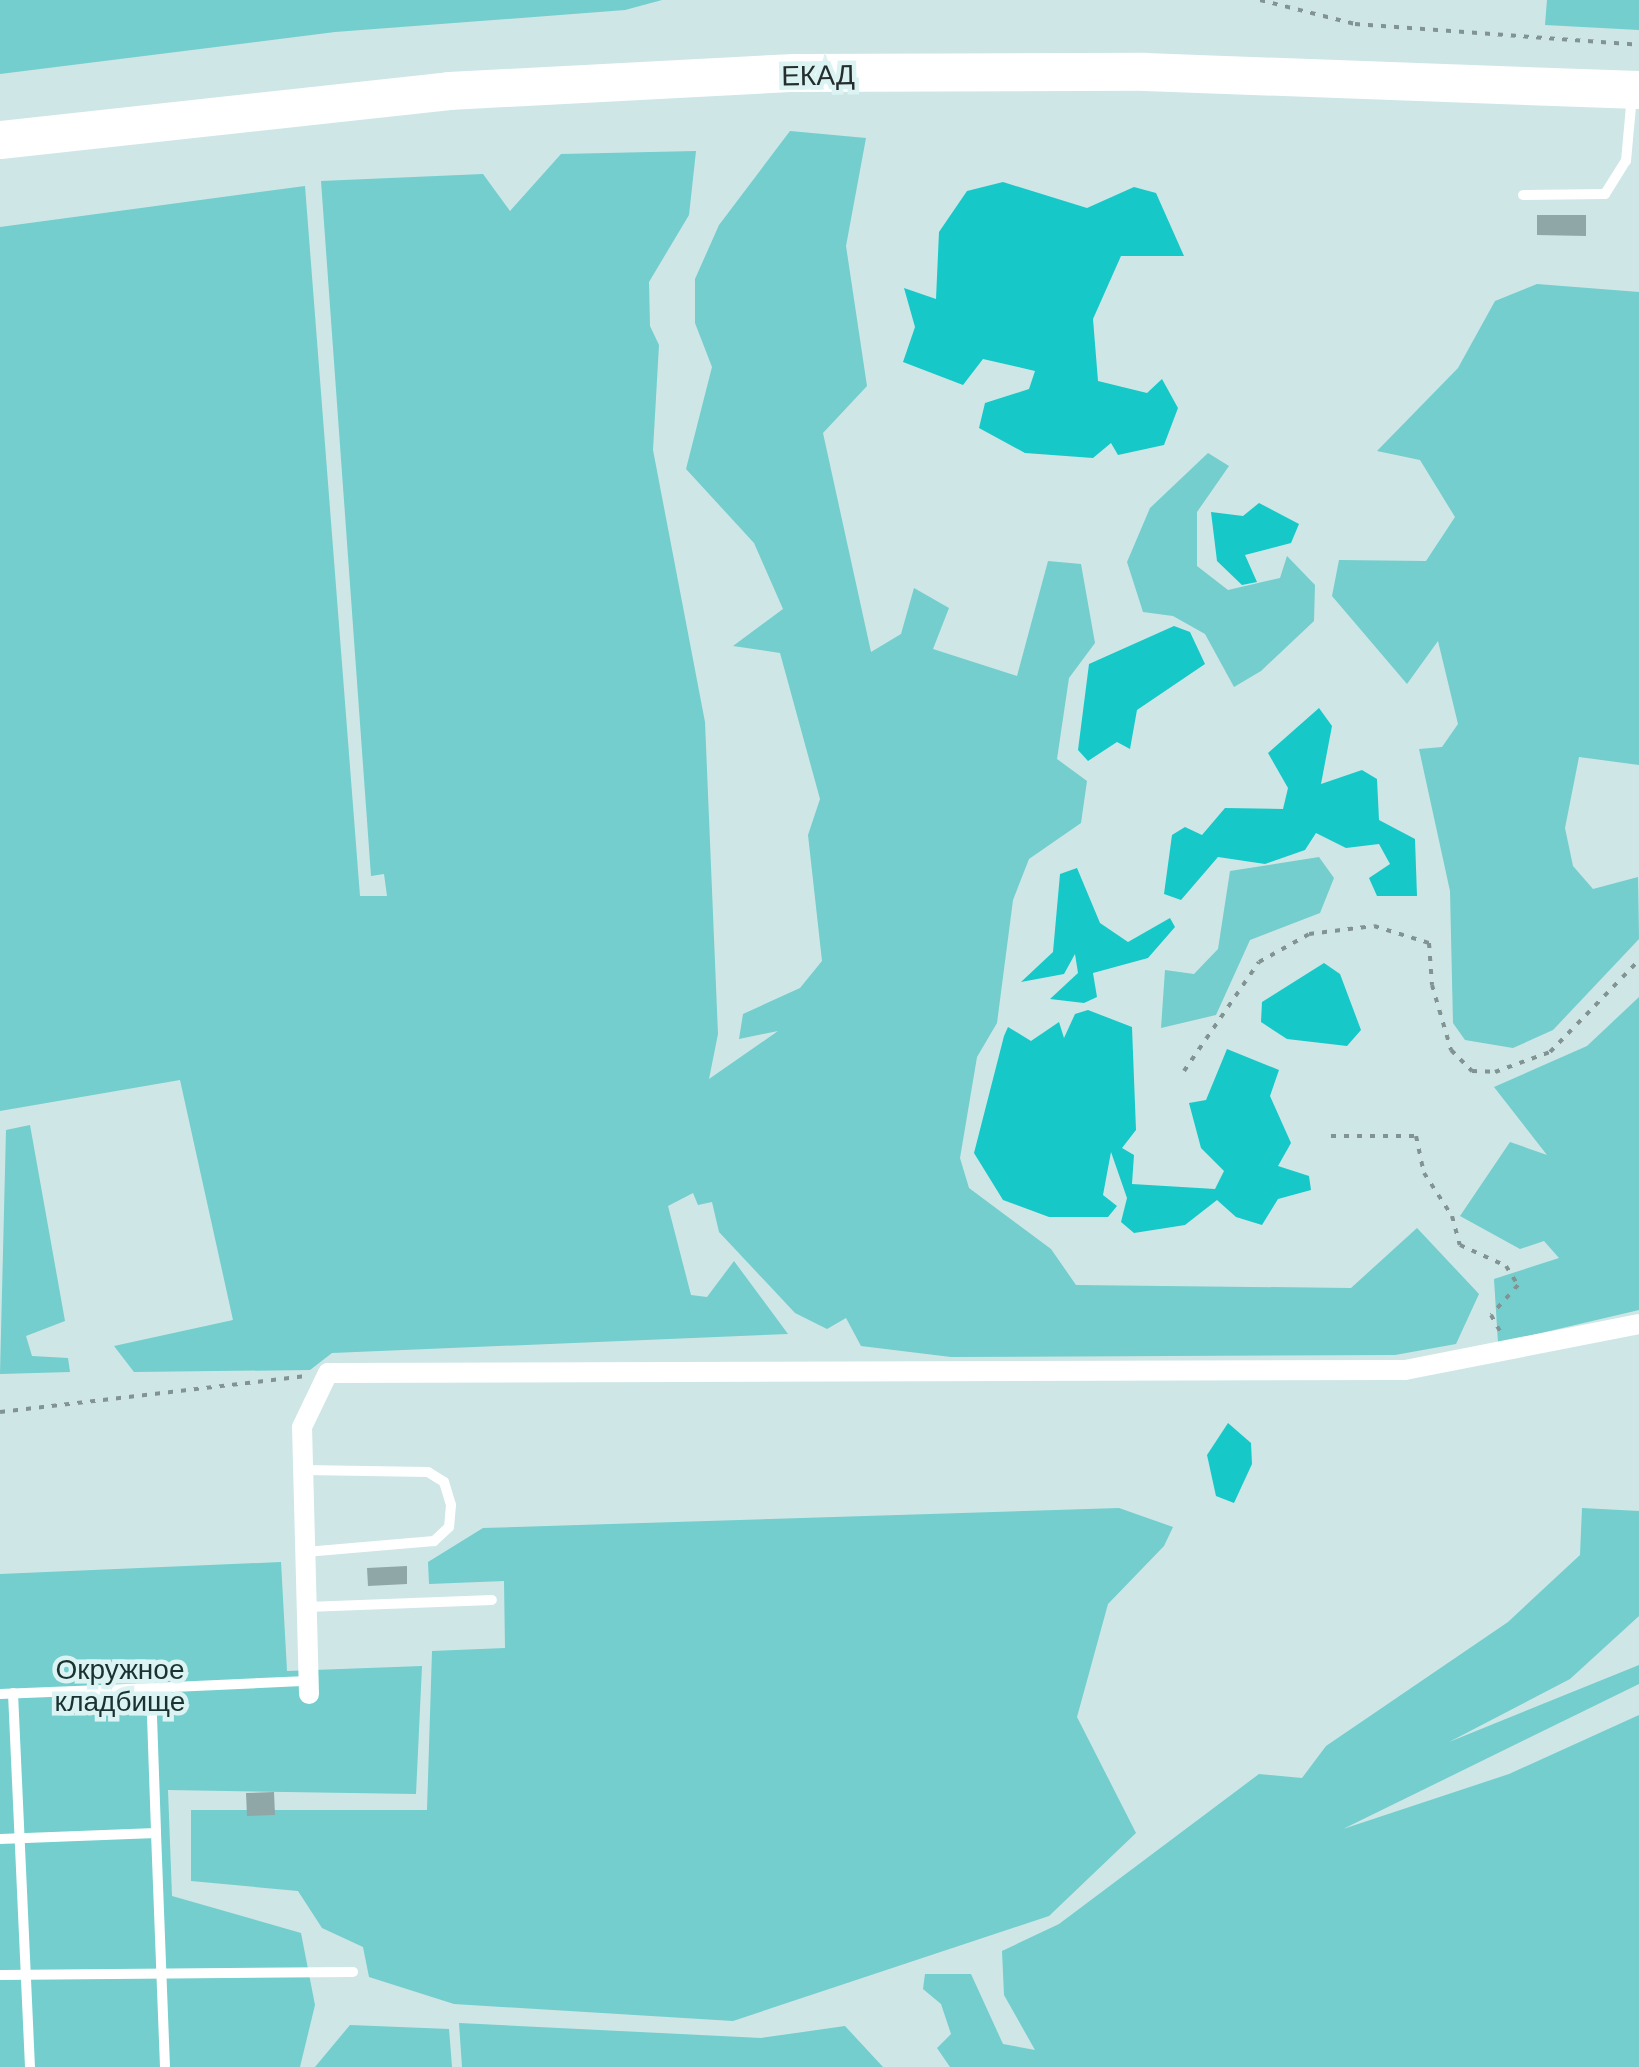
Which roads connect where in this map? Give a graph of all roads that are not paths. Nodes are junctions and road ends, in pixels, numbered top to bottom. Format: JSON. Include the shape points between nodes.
{"nodes":[{"id":1,"x":1636,"y":90,"type":"edge"},
{"id":2,"x":0,"y":140,"type":"edge"},
{"id":3,"x":1523,"y":195,"type":"dead end"},
{"id":4,"x":1639,"y":1324,"type":"edge"},
{"id":5,"x":304,"y":1470,"type":"junction"},
{"id":6,"x":305,"y":1552,"type":"junction"},
{"id":7,"x":492,"y":1600,"type":"dead end"},
{"id":8,"x":307,"y":1608,"type":"junction"},
{"id":9,"x":309,"y":1687,"type":"joint"},
{"id":10,"x":151,"y":1688,"type":"junction"},
{"id":11,"x":13,"y":1693,"type":"junction"},
{"id":12,"x":0,"y":1694,"type":"edge"},
{"id":13,"x":156,"y":1834,"type":"junction"},
{"id":14,"x":14,"y":1838,"type":"junction"},
{"id":15,"x":0,"y":1839,"type":"edge"},
{"id":16,"x":353,"y":1972,"type":"dead end"},
{"id":17,"x":162,"y":1973,"type":"junction"},
{"id":18,"x":0,"y":1974,"type":"edge"},
{"id":19,"x":24,"y":1974,"type":"junction"},
{"id":20,"x":30,"y":2067,"type":"edge"},
{"id":21,"x":166,"y":2067,"type":"edge"}],
"edges":[{"from":1,"to":2,"type":"highway","name":"ЕКАД","via":[[1185,73],[795,73],[449,91]]},
{"from":1,"to":3,"type":"lane","via":[[1626,161],[1605,194]]},
{"from":4,"to":5,"type":"street","via":[[1405,1370],[328,1373],[302,1428]]},
{"from":5,"to":6,"type":"street"},
{"from":5,"to":6,"type":"lane","via":[[428,1472],[444,1482],[451,1504],[450,1527],[434,1541]]},
{"from":6,"to":8,"type":"street"},
{"from":7,"to":8,"type":"lane"},
{"from":8,"to":9,"type":"street"},
{"from":9,"to":10,"type":"lane"},
{"from":10,"to":11,"type":"lane"},
{"from":10,"to":13,"type":"lane"},
{"from":11,"to":12,"type":"lane"},
{"from":11,"to":14,"type":"lane"},
{"from":13,"to":14,"type":"lane"},
{"from":13,"to":17,"type":"lane"},
{"from":14,"to":15,"type":"lane"},
{"from":14,"to":19,"type":"lane"},
{"from":16,"to":17,"type":"lane"},
{"from":17,"to":19,"type":"lane"},
{"from":17,"to":21,"type":"lane"},
{"from":18,"to":19,"type":"lane"},
{"from":19,"to":20,"type":"lane"}]}
